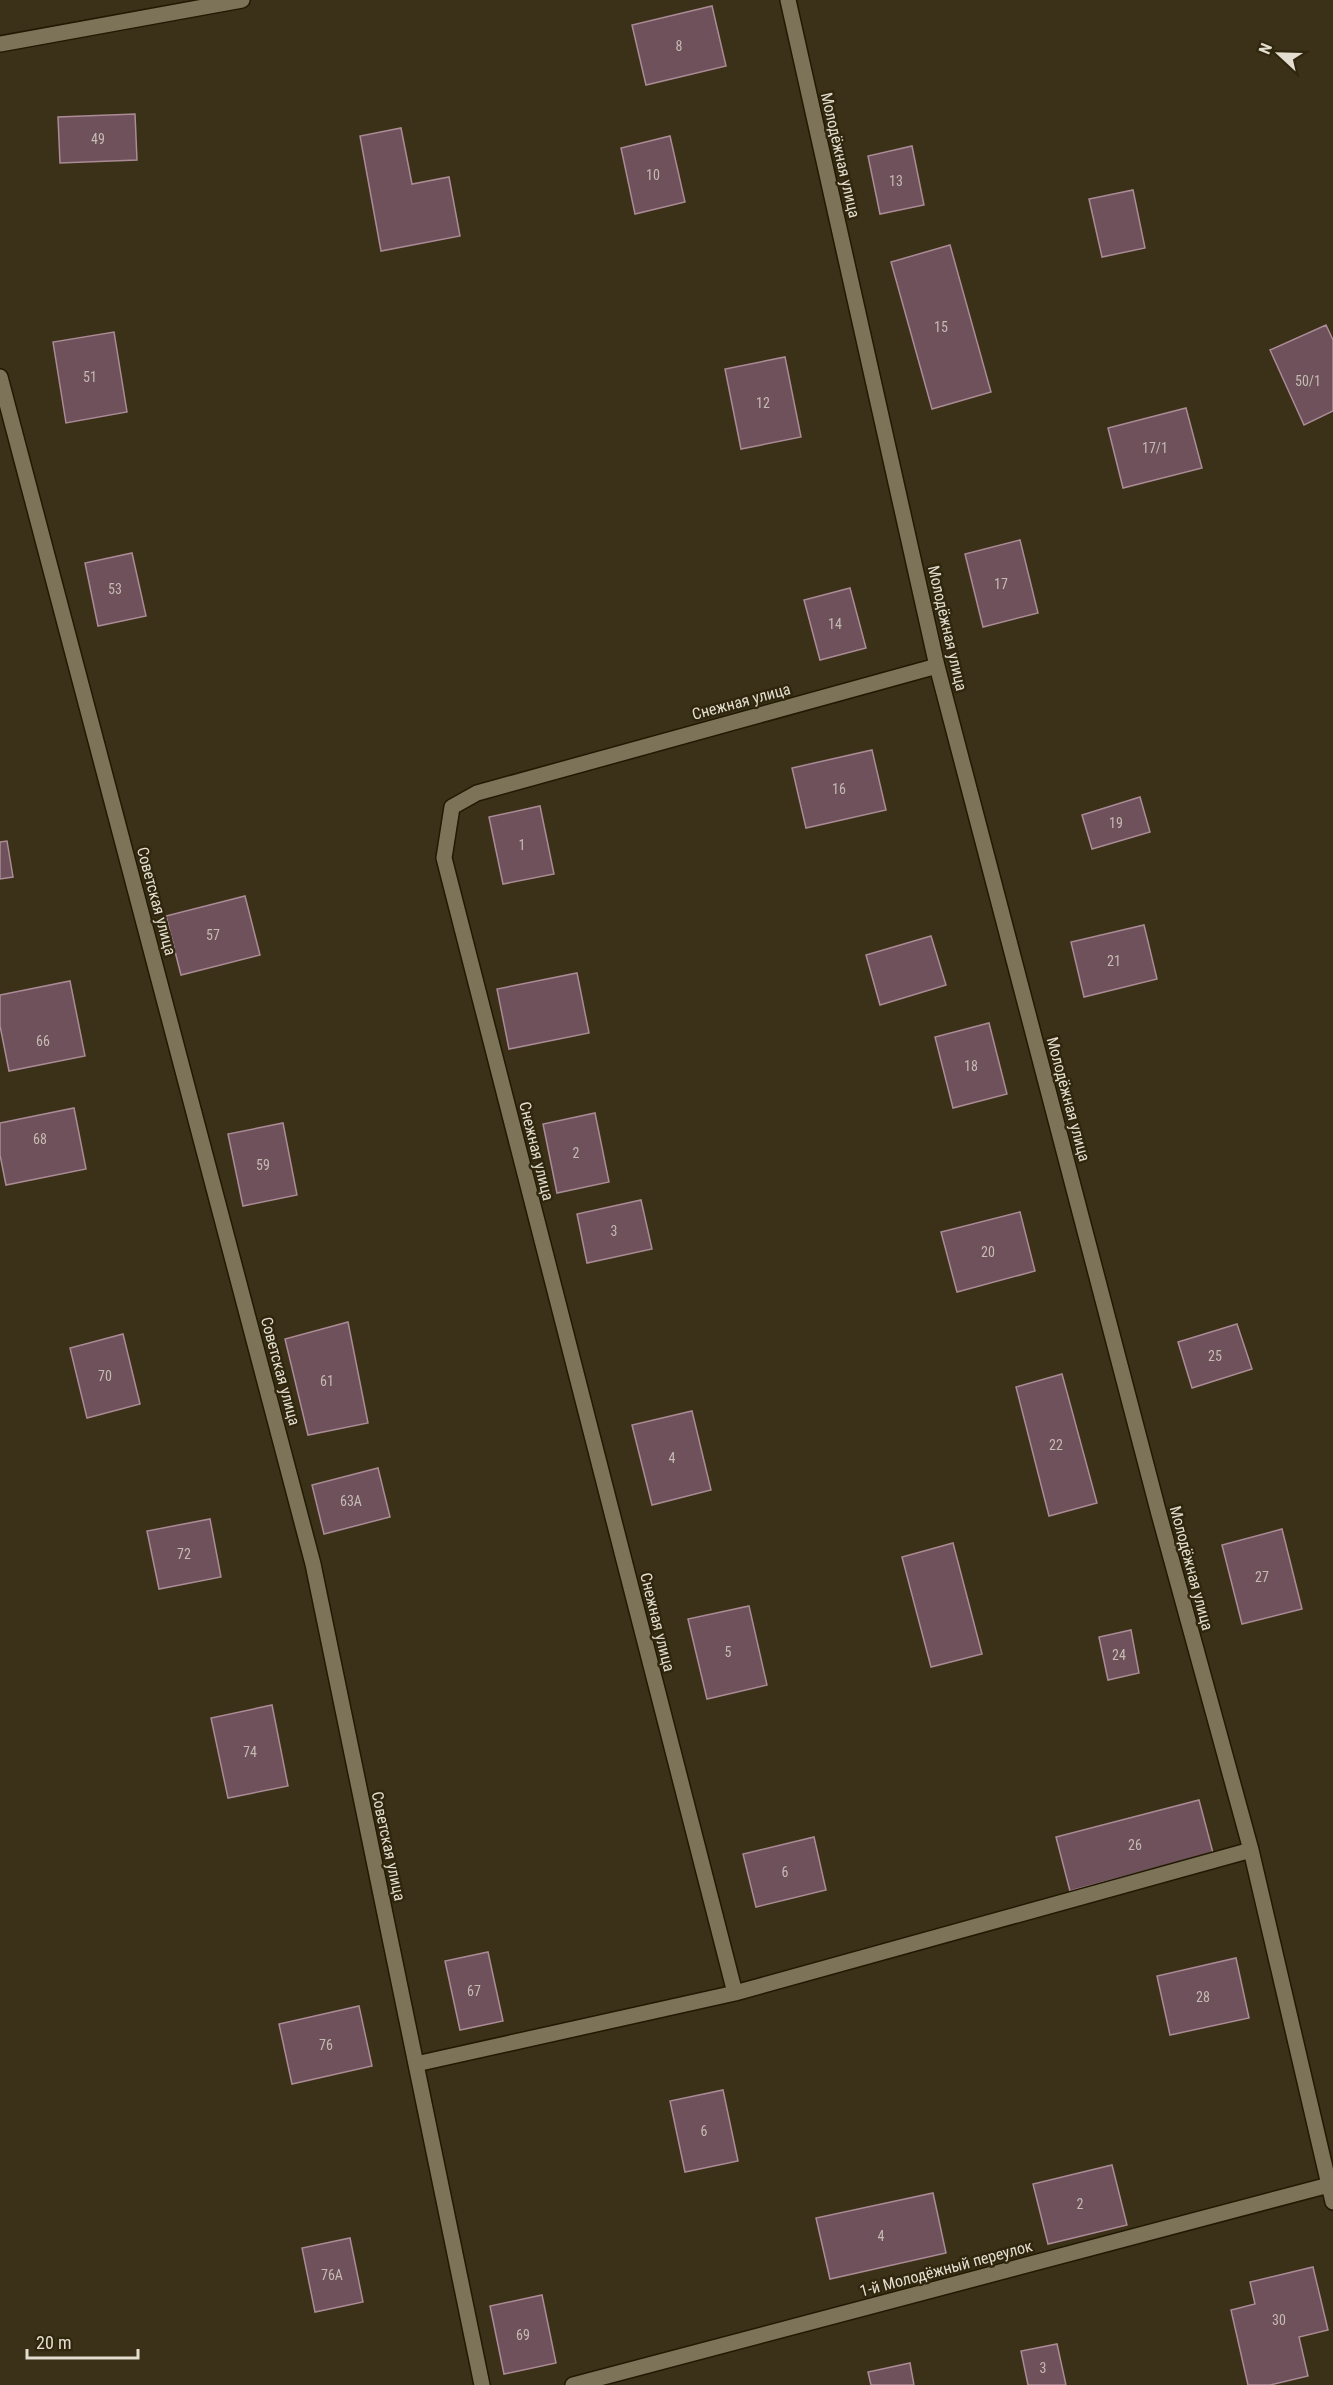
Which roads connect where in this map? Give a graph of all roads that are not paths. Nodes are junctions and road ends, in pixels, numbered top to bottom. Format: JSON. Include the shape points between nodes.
{"nodes":[{"id":1,"x":242,"y":0,"type":"edge"},
{"id":2,"x":788,"y":0,"type":"edge"},
{"id":3,"x":0,"y":44,"type":"edge"},
{"id":4,"x":0,"y":377,"type":"edge"},
{"id":5,"x":937,"y":666,"type":"junction"},
{"id":6,"x":1251,"y":1850,"type":"junction"},
{"id":7,"x":735,"y":1993,"type":"junction"},
{"id":8,"x":416,"y":2064,"type":"junction"},
{"id":9,"x":1329,"y":2185,"type":"junction"},
{"id":10,"x":1333,"y":2202,"type":"edge"},
{"id":11,"x":482,"y":2385,"type":"edge"},
{"id":12,"x":573,"y":2385,"type":"edge"}],
"edges":[{"from":1,"to":3,"type":"street"},
{"from":2,"to":5,"type":"street","name":"Молодёжная улица"},
{"from":4,"to":8,"type":"street","name":"Советская улица","via":[[313,1564]]},
{"from":5,"to":6,"type":"street","name":"Молодёжная улица"},
{"from":5,"to":7,"type":"street","name":"Снежная улица","via":[[477,793],[452,807],[444,858]]},
{"from":6,"to":7,"type":"street"},
{"from":6,"to":9,"type":"street","name":"Молодёжная улица"},
{"from":7,"to":8,"type":"street"},
{"from":8,"to":11,"type":"street","name":"Советская улица"},
{"from":9,"to":10,"type":"street","name":"Молодёжная улица"},
{"from":9,"to":12,"type":"street","name":"1-й Молодёжный переулок"}]}
